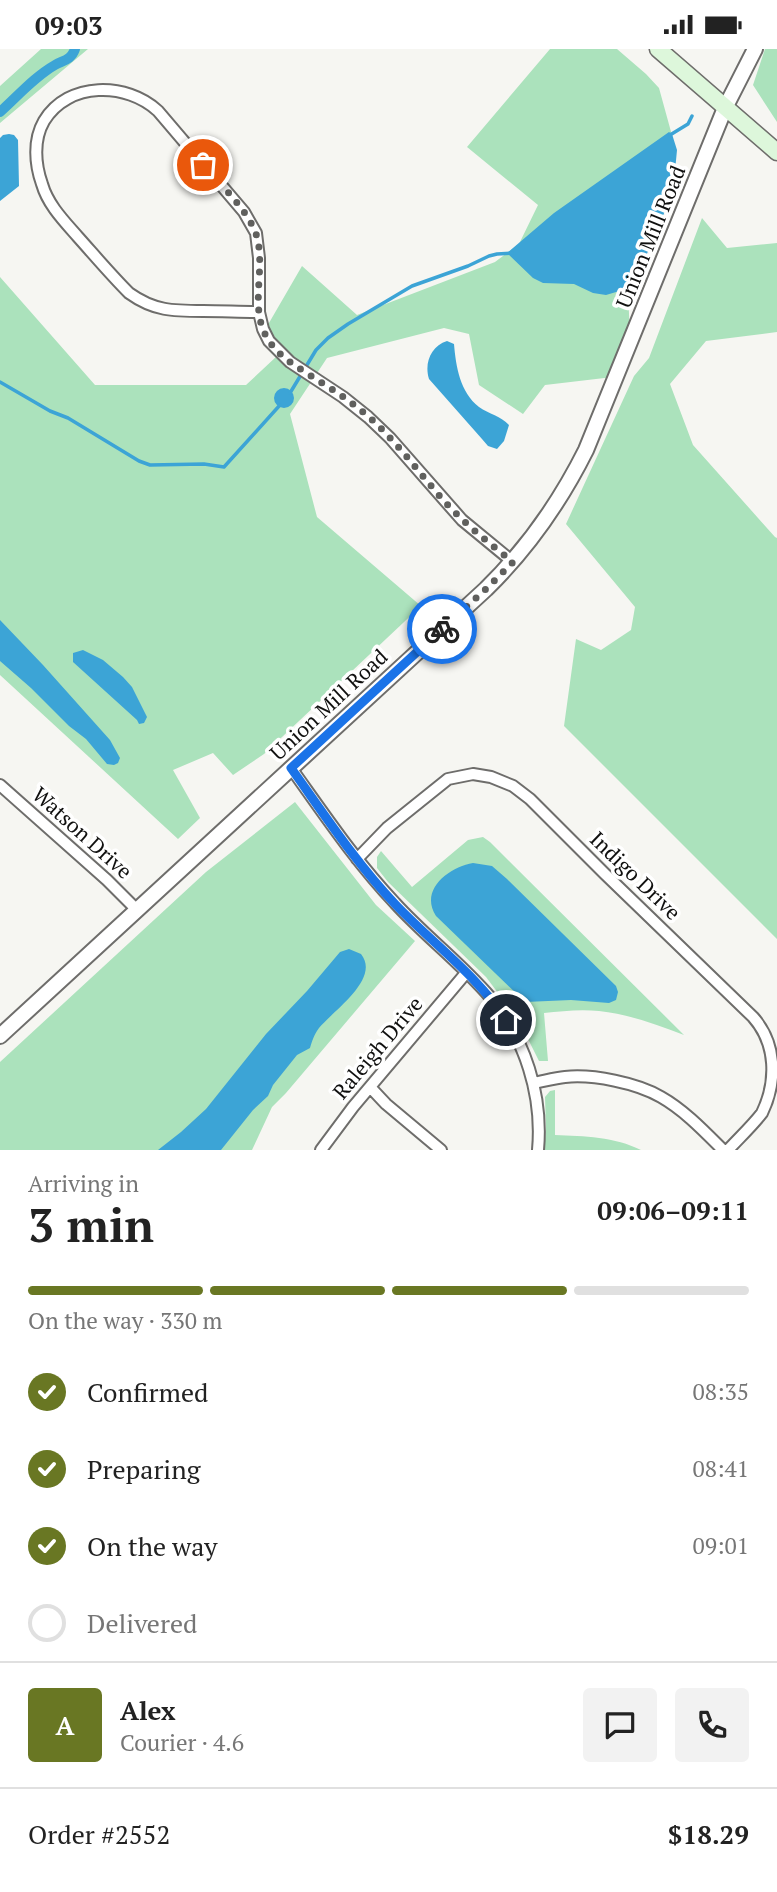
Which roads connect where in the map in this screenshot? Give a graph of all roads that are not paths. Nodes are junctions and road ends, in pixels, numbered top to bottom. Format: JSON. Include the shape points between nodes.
{"nodes":[{"id":1,"x":658,"y":49,"type":"edge"},
{"id":2,"x":755,"y":49,"type":"edge"},
{"id":3,"x":726,"y":108,"type":"junction"},
{"id":4,"x":777,"y":152,"type":"edge"},
{"id":5,"x":259,"y":313,"type":"junction"},
{"id":6,"x":513,"y":562,"type":"junction"},
{"id":7,"x":291,"y":768,"type":"junction"},
{"id":8,"x":0,"y":785,"type":"edge"},
{"id":9,"x":357,"y":859,"type":"junction"},
{"id":10,"x":137,"y":910,"type":"junction"},
{"id":11,"x":466,"y":973,"type":"junction"},
{"id":12,"x":0,"y":1036,"type":"edge"},
{"id":13,"x":533,"y":1083,"type":"junction"},
{"id":14,"x":370,"y":1087,"type":"junction"},
{"id":15,"x":321,"y":1150,"type":"edge"},
{"id":16,"x":440,"y":1150,"type":"edge"},
{"id":17,"x":538,"y":1150,"type":"edge"},
{"id":18,"x":725,"y":1150,"type":"edge"}],
"edges":[{"from":1,"to":3,"type":"main road"},
{"from":2,"to":3,"type":"street","name":"Union Mill Road"},
{"from":3,"to":4,"type":"main road"},
{"from":3,"to":6,"type":"street","name":"Union Mill Road","via":[[586,450],[546,520]]},
{"from":5,"to":5,"type":"street","via":[[162,309],[129,293],[46,196],[36,158],[44,122],[51,112],[72,97],[97,90],[124,92],[158,110],[244,212],[256,233]]},
{"from":5,"to":6,"type":"street","via":[[262,329],[278,352],[368,417],[462,520]]},
{"from":6,"to":7,"type":"street","name":"Union Mill Road"},
{"from":7,"to":9,"type":"street"},
{"from":7,"to":10,"type":"street","name":"Union Mill Road"},
{"from":8,"to":10,"type":"street","name":"Watson Drive"},
{"from":9,"to":11,"type":"street"},
{"from":9,"to":18,"type":"street","name":"Indigo Drive","via":[[448,779],[473,774],[491,777],[522,792],[768,1036],[776,1059],[773,1094],[762,1114]]},
{"from":10,"to":12,"type":"street","name":"Union Mill Road"},
{"from":11,"to":13,"type":"street","via":[[506,1020]]},
{"from":11,"to":14,"type":"street","name":"Raleigh Drive"},
{"from":13,"to":17,"type":"street"},
{"from":13,"to":18,"type":"street","via":[[588,1077],[647,1089]]},
{"from":14,"to":15,"type":"street","name":"Raleigh Drive"},
{"from":14,"to":16,"type":"street"}]}
